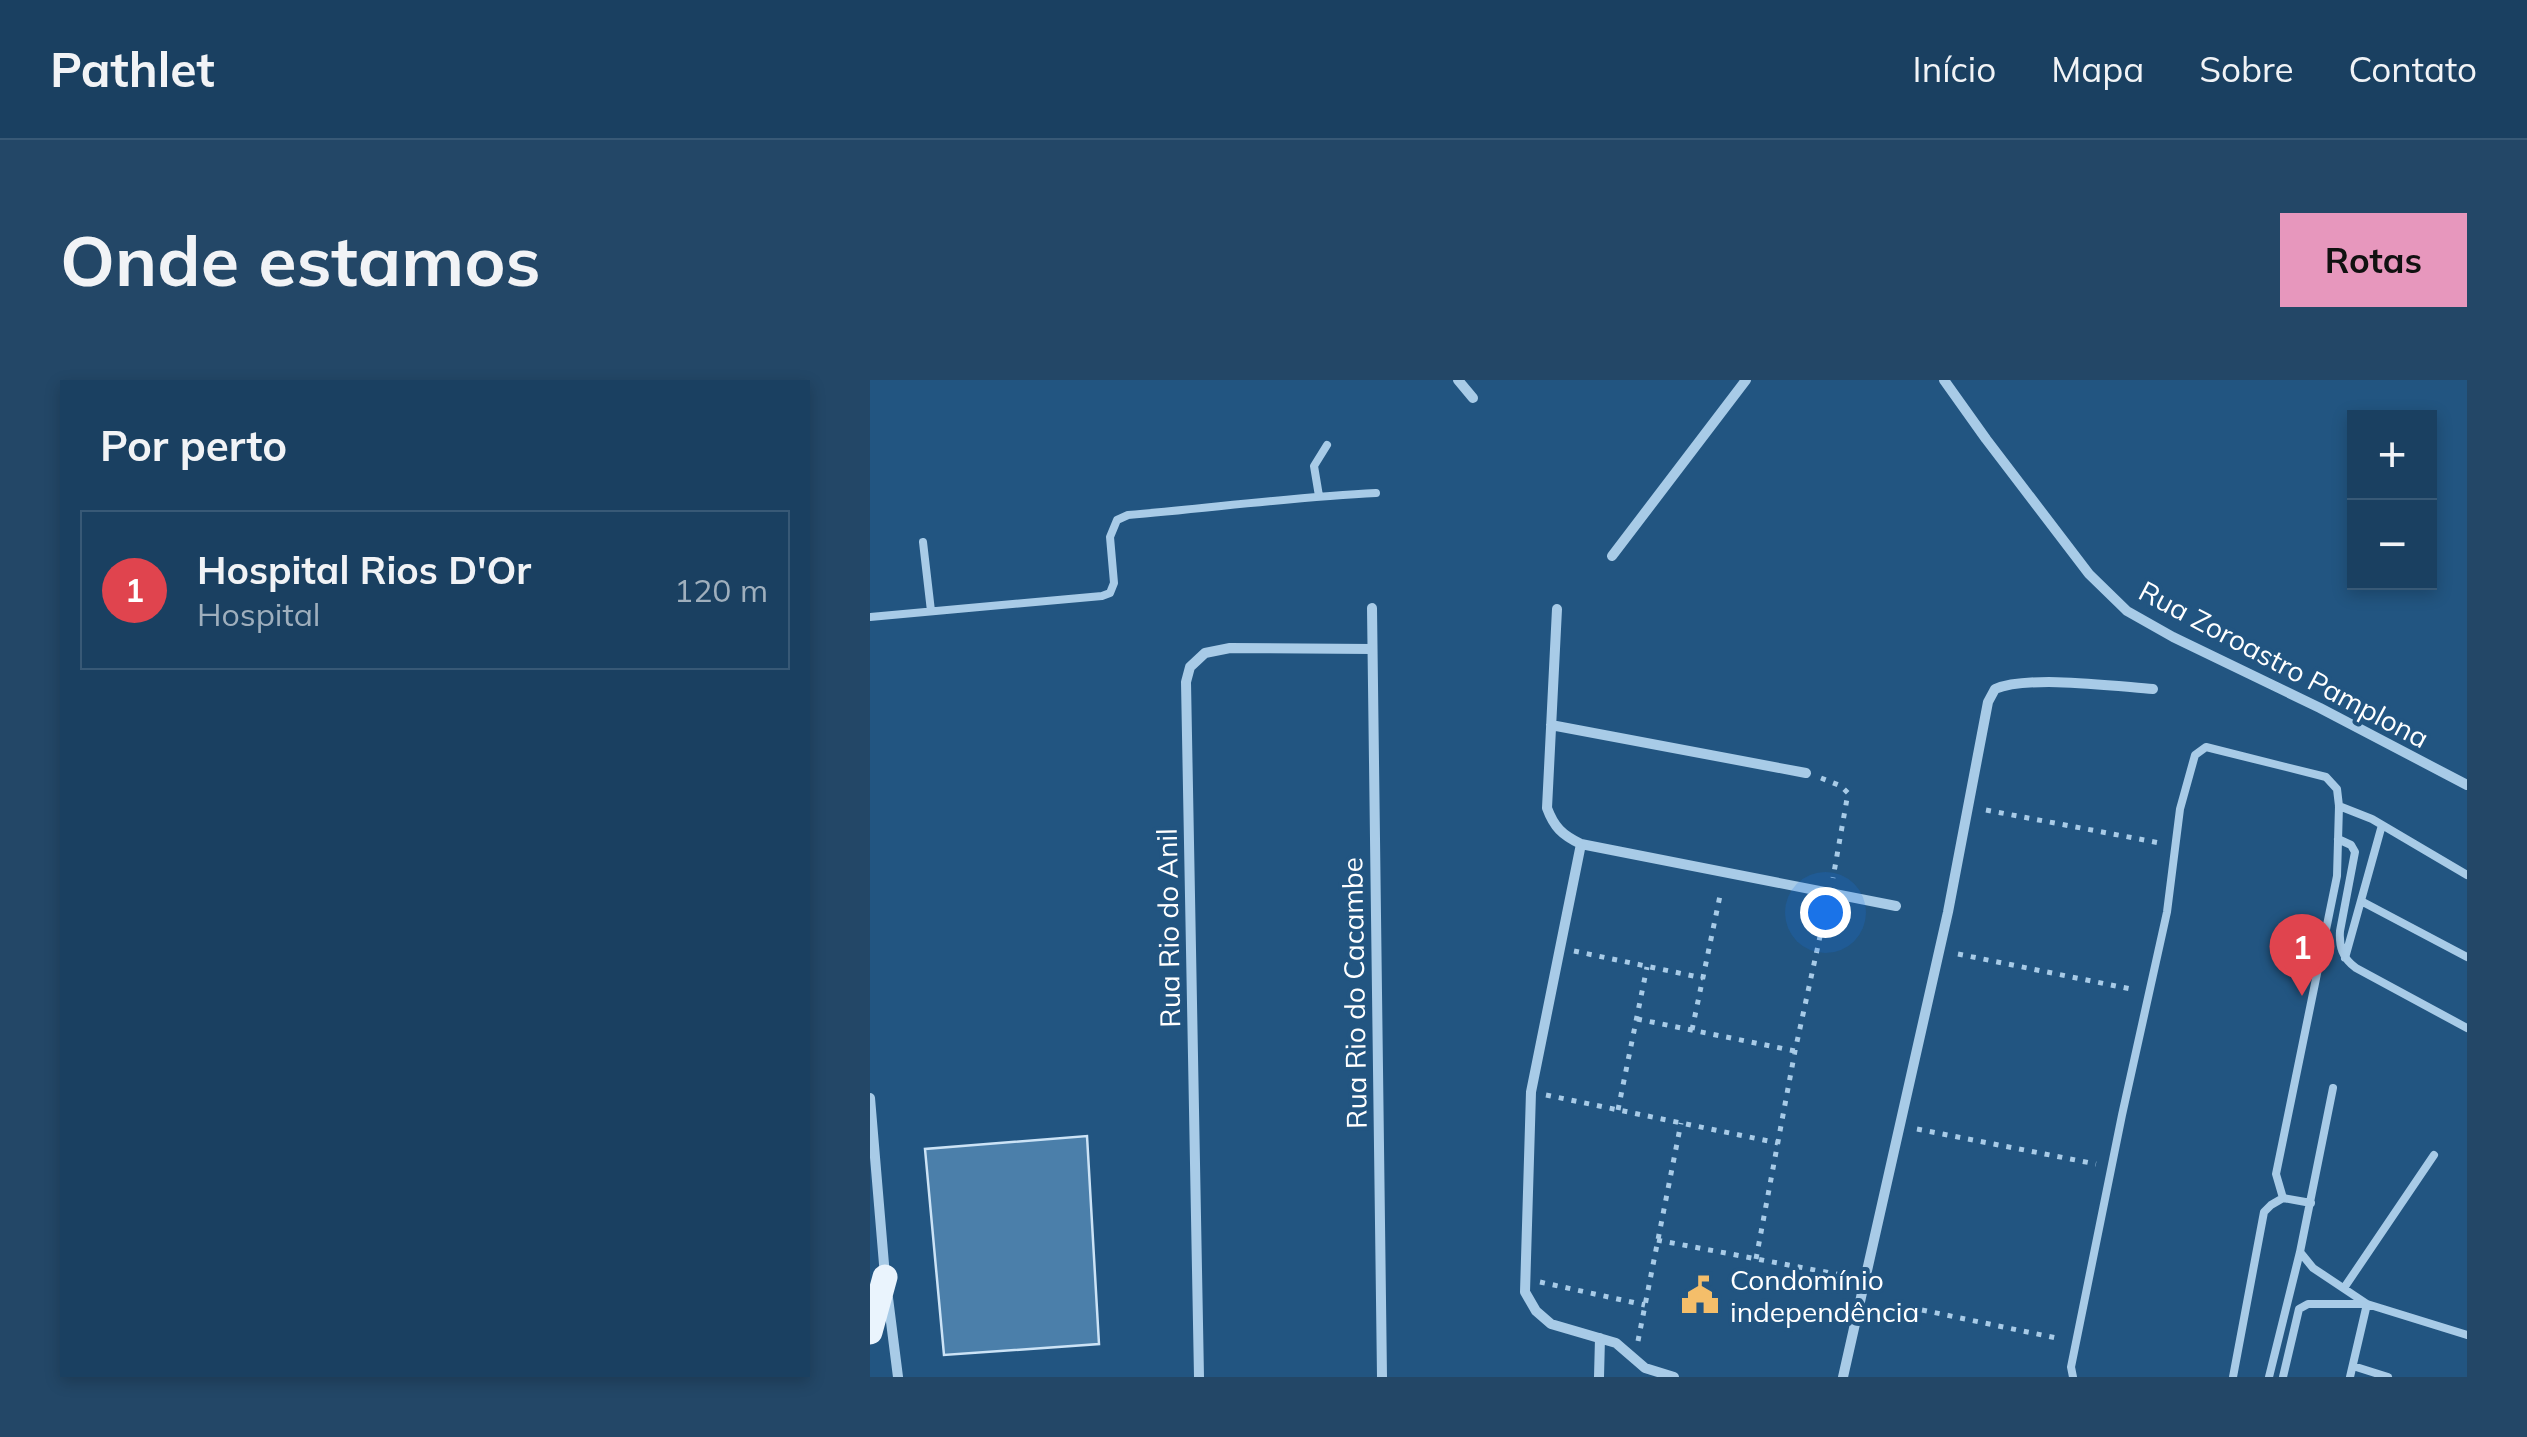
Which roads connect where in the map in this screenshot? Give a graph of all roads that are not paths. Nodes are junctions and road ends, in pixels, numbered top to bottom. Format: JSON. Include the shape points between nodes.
{"nodes":[{"id":1,"x":1458,"y":380,"type":"edge"},
{"id":2,"x":1746,"y":380,"type":"edge"},
{"id":3,"x":1944,"y":380,"type":"edge"},
{"id":4,"x":1473,"y":398,"type":"dead end"},
{"id":5,"x":1327,"y":445,"type":"dead end"},
{"id":6,"x":1376,"y":494,"type":"dead end"},
{"id":7,"x":1319,"y":496,"type":"junction"},
{"id":8,"x":923,"y":542,"type":"dead end"},
{"id":9,"x":1612,"y":556,"type":"dead end"},
{"id":10,"x":1372,"y":608,"type":"dead end"},
{"id":11,"x":1556,"y":609,"type":"dead end"},
{"id":12,"x":931,"y":611,"type":"junction"},
{"id":13,"x":870,"y":617,"type":"edge"},
{"id":14,"x":1372,"y":649,"type":"junction"},
{"id":15,"x":2153,"y":689,"type":"dead end"},
{"id":16,"x":1551,"y":725,"type":"junction"},
{"id":17,"x":1806,"y":772,"type":"road end"},
{"id":18,"x":2467,"y":785,"type":"edge"},
{"id":19,"x":2339,"y":806,"type":"junction"},
{"id":20,"x":2382,"y":825,"type":"junction"},
{"id":21,"x":2338,"y":839,"type":"junction"},
{"id":22,"x":1581,"y":844,"type":"junction"},
{"id":23,"x":2467,"y":875,"type":"edge"},
{"id":24,"x":2361,"y":901,"type":"junction"},
{"id":25,"x":1896,"y":906,"type":"dead end"},
{"id":26,"x":2467,"y":957,"type":"edge"},
{"id":27,"x":2345,"y":958,"type":"junction"},
{"id":28,"x":2467,"y":1028,"type":"edge"},
{"id":29,"x":2333,"y":1088,"type":"dead end"},
{"id":30,"x":870,"y":1098,"type":"edge"},
{"id":31,"x":2434,"y":1155,"type":"dead end"},
{"id":32,"x":2283,"y":1198,"type":"junction"},
{"id":33,"x":2310,"y":1203,"type":"junction"},
{"id":34,"x":2300,"y":1252,"type":"junction"},
{"id":35,"x":885,"y":1277,"type":"junction"},
{"id":36,"x":2344,"y":1288,"type":"junction"},
{"id":37,"x":2368,"y":1304,"type":"junction"},
{"id":38,"x":870,"y":1332,"type":"edge"},
{"id":39,"x":2467,"y":1335,"type":"edge"},
{"id":40,"x":1600,"y":1338,"type":"junction"},
{"id":41,"x":2353,"y":1366,"type":"junction"},
{"id":42,"x":898,"y":1377,"type":"edge"},
{"id":43,"x":1199,"y":1377,"type":"edge"},
{"id":44,"x":1382,"y":1377,"type":"edge"},
{"id":45,"x":1599,"y":1377,"type":"edge"},
{"id":46,"x":1674,"y":1377,"type":"edge"},
{"id":47,"x":1843,"y":1377,"type":"edge"},
{"id":48,"x":2073,"y":1377,"type":"edge"},
{"id":49,"x":2233,"y":1377,"type":"edge"},
{"id":50,"x":2269,"y":1377,"type":"edge"},
{"id":51,"x":2283,"y":1377,"type":"edge"},
{"id":52,"x":2350,"y":1377,"type":"edge"},
{"id":53,"x":2388,"y":1377,"type":"edge"}],
"edges":[{"from":1,"to":4,"type":"street"},
{"from":2,"to":9,"type":"street"},
{"from":3,"to":18,"type":"street","name":"Rua Zoroastro Pamplona","via":[[2089,574],[2127,611]]},
{"from":5,"to":7,"type":"lane","via":[[1314,466]]},
{"from":6,"to":7,"type":"lane"},
{"from":7,"to":12,"type":"lane","via":[[1128,515],[1117,520],[1110,537],[1110,593]]},
{"from":8,"to":12,"type":"lane"},
{"from":10,"to":14,"type":"street","name":"Rua Rio do Cacambe"},
{"from":11,"to":16,"type":"street"},
{"from":12,"to":13,"type":"lane"},
{"from":14,"to":43,"type":"street","name":"Rua Rio do Anil","via":[[1230,648],[1205,653],[1186,682]]},
{"from":14,"to":44,"type":"street","name":"Rua Rio do Cacambe"},
{"from":15,"to":47,"type":"street","via":[[2008,684],[1994,689],[1988,702]]},
{"from":16,"to":17,"type":"street"},
{"from":16,"to":22,"type":"street","via":[[1547,808],[1564,836]]},
{"from":19,"to":20,"type":"lane"},
{"from":19,"to":21,"type":"lane"},
{"from":19,"to":48,"type":"lane","via":[[2326,776],[2206,747],[2196,755],[2180,809],[2166,912]]},
{"from":20,"to":23,"type":"lane"},
{"from":20,"to":24,"type":"lane"},
{"from":21,"to":27,"type":"lane","via":[[2354,852],[2340,931]]},
{"from":21,"to":32,"type":"lane","via":[[2337,876],[2276,1174]]},
{"from":22,"to":25,"type":"street"},
{"from":22,"to":40,"type":"street","via":[[1532,1092],[1525,1292],[1551,1324]]},
{"from":24,"to":26,"type":"lane"},
{"from":24,"to":27,"type":"lane"},
{"from":27,"to":28,"type":"lane"},
{"from":29,"to":33,"type":"lane"},
{"from":30,"to":35,"type":"street"},
{"from":31,"to":36,"type":"lane"},
{"from":32,"to":33,"type":"lane"},
{"from":32,"to":49,"type":"lane","via":[[2264,1212]]},
{"from":33,"to":34,"type":"lane"},
{"from":34,"to":36,"type":"lane"},
{"from":34,"to":50,"type":"lane"},
{"from":35,"to":38,"type":"main road"},
{"from":35,"to":42,"type":"street"},
{"from":36,"to":37,"type":"lane"},
{"from":37,"to":39,"type":"lane"},
{"from":37,"to":41,"type":"lane"},
{"from":37,"to":51,"type":"lane","via":[[2299,1309]]},
{"from":40,"to":45,"type":"street"},
{"from":40,"to":46,"type":"street","via":[[1653,1372]]},
{"from":41,"to":52,"type":"lane"},
{"from":41,"to":53,"type":"lane"}]}
